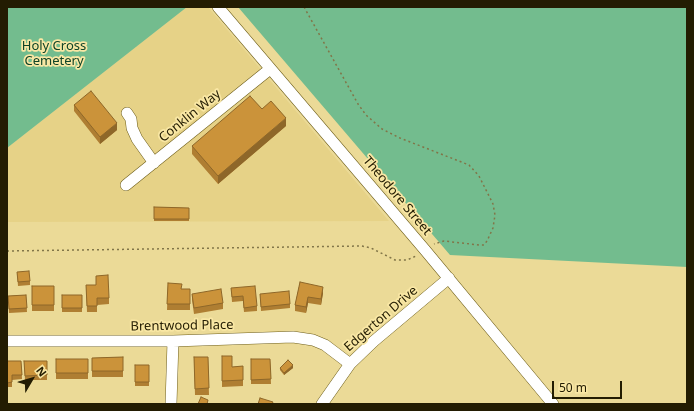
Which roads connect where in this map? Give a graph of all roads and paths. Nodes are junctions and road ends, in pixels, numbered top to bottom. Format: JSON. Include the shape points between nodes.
{"nodes":[{"id":1,"x":218,"y":7,"type":"edge"},
{"id":2,"x":304,"y":7,"type":"edge"},
{"id":3,"x":270,"y":69,"type":"junction"},
{"id":4,"x":127,"y":113,"type":"dead end"},
{"id":5,"x":154,"y":163,"type":"junction"},
{"id":6,"x":126,"y":185,"type":"dead end"},
{"id":7,"x":425,"y":250,"type":"junction"},
{"id":8,"x":7,"y":251,"type":"edge"},
{"id":9,"x":449,"y":278,"type":"junction"},
{"id":10,"x":7,"y":341,"type":"edge"},
{"id":11,"x":173,"y":341,"type":"junction"},
{"id":12,"x":350,"y":364,"type":"junction"},
{"id":13,"x":171,"y":404,"type":"edge"},
{"id":14,"x":322,"y":404,"type":"edge"},
{"id":15,"x":553,"y":404,"type":"edge"}],
"edges":[{"from":1,"to":3,"type":"street","name":"Theodore Street"},
{"from":2,"to":7,"type":"path","via":[[366,114],[388,132],[469,166],[479,176],[493,204],[493,228],[484,245],[444,241]]},
{"from":3,"to":5,"type":"street","name":"Conklin Way"},
{"from":3,"to":7,"type":"street","name":"Theodore Street"},
{"from":4,"to":5,"type":"street","via":[[137,139]]},
{"from":5,"to":6,"type":"street","name":"Conklin Way"},
{"from":7,"to":8,"type":"path","via":[[414,258],[400,261],[362,246]]},
{"from":7,"to":9,"type":"street","name":"Theodore Street"},
{"from":9,"to":12,"type":"street","name":"Edgerton Drive"},
{"from":9,"to":15,"type":"street","name":"Theodore Street"},
{"from":10,"to":11,"type":"street","name":"Brentwood Place"},
{"from":11,"to":12,"type":"street","name":"Brentwood Place","via":[[293,337],[325,345]]},
{"from":11,"to":13,"type":"street"},
{"from":12,"to":14,"type":"street","name":"Edgerton Drive"}]}
